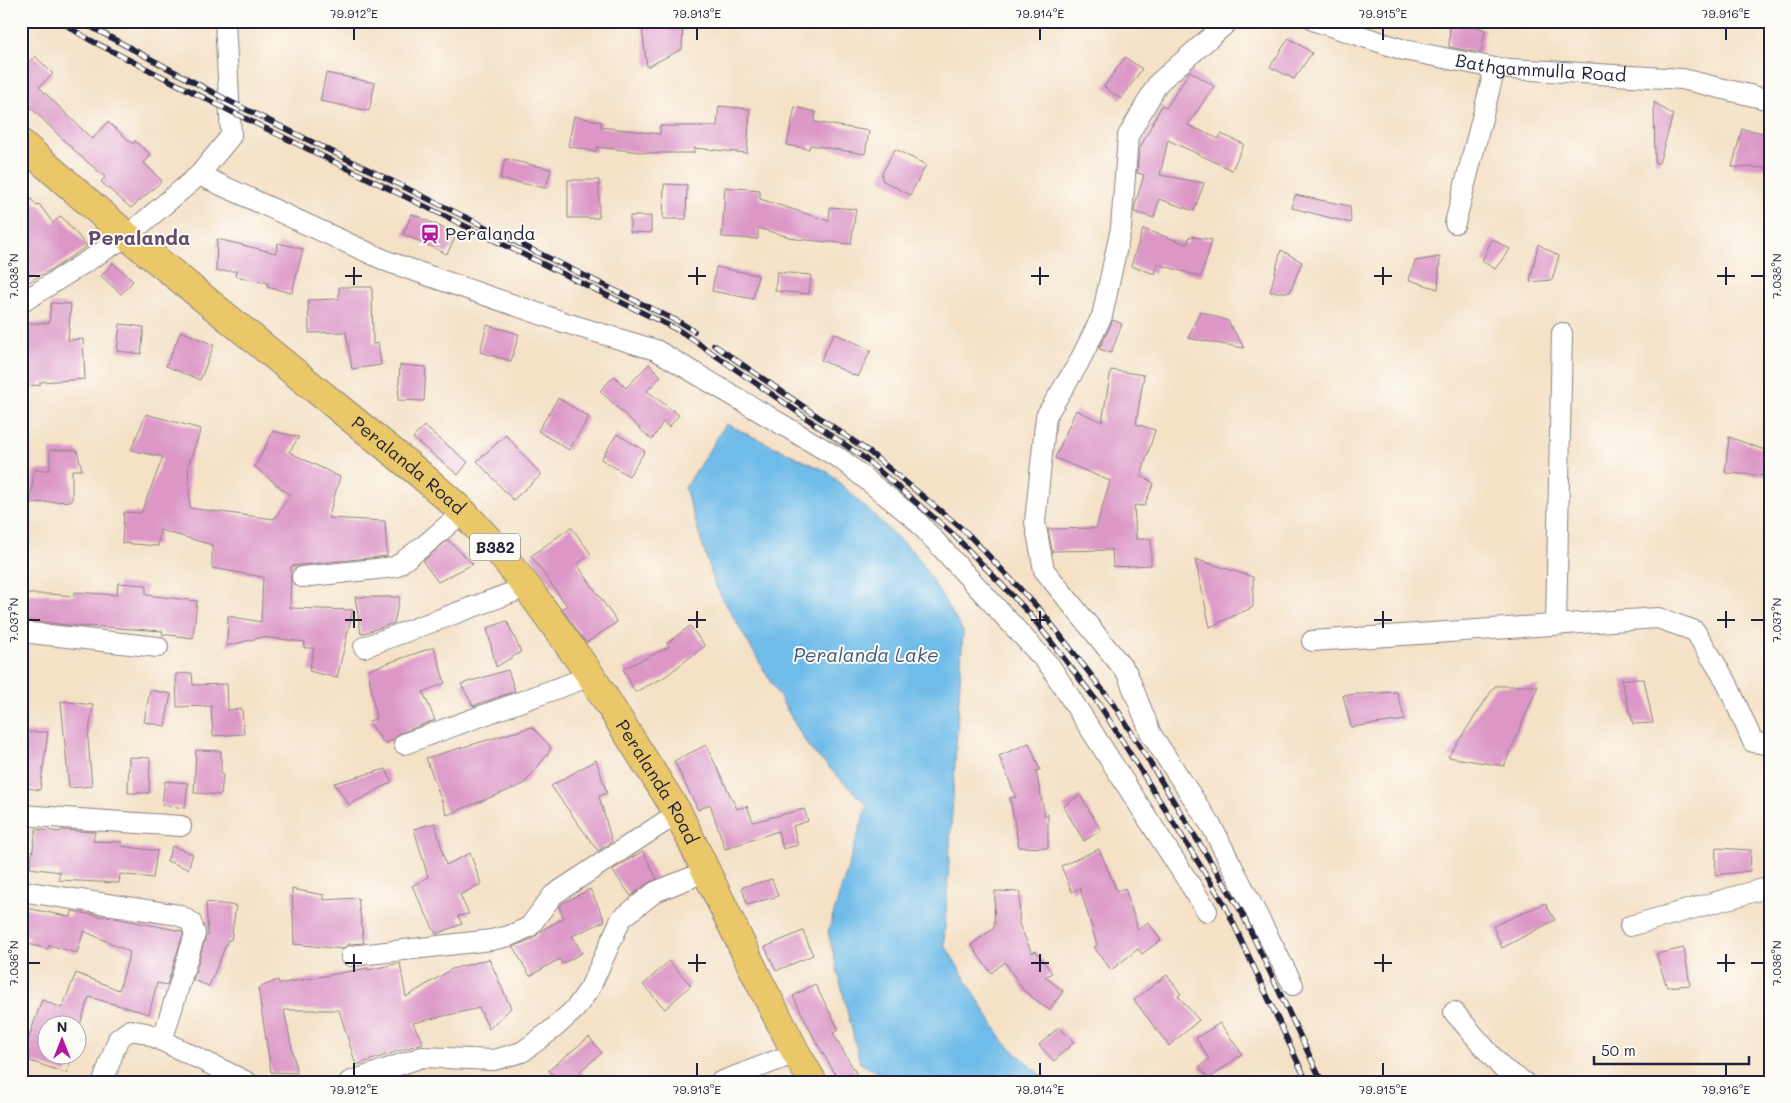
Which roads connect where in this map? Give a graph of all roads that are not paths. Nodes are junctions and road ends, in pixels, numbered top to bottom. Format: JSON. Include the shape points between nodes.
{"nodes":[{"id":1,"x":225,"y":21,"type":"edge"},
{"id":2,"x":1229,"y":21,"type":"edge"},
{"id":3,"x":1315,"y":21,"type":"edge"},
{"id":4,"x":1495,"y":68,"type":"junction"},
{"id":5,"x":1770,"y":100,"type":"edge"},
{"id":6,"x":27,"y":156,"type":"edge"},
{"id":7,"x":199,"y":175,"type":"junction"},
{"id":8,"x":1456,"y":223,"type":"dead end"},
{"id":9,"x":127,"y":236,"type":"junction"},
{"id":10,"x":21,"y":303,"type":"edge"},
{"id":11,"x":1562,"y":333,"type":"dead end"},
{"id":12,"x":463,"y":512,"type":"junction"},
{"id":13,"x":302,"y":577,"type":"dead end"},
{"id":14,"x":527,"y":587,"type":"junction"},
{"id":15,"x":1556,"y":625,"type":"junction"},
{"id":16,"x":21,"y":632,"type":"edge"},
{"id":17,"x":1312,"y":641,"type":"dead end"},
{"id":18,"x":158,"y":647,"type":"dead end"},
{"id":19,"x":364,"y":647,"type":"dead end"},
{"id":20,"x":591,"y":676,"type":"junction"},
{"id":21,"x":404,"y":744,"type":"dead end"},
{"id":22,"x":1770,"y":745,"type":"edge"},
{"id":23,"x":678,"y":813,"type":"junction"},
{"id":24,"x":21,"y":814,"type":"edge"},
{"id":25,"x":181,"y":826,"type":"dead end"},
{"id":26,"x":707,"y":871,"type":"junction"},
{"id":27,"x":1770,"y":887,"type":"edge"},
{"id":28,"x":21,"y":891,"type":"edge"},
{"id":29,"x":1207,"y":911,"type":"dead end"},
{"id":30,"x":1630,"y":926,"type":"dead end"},
{"id":31,"x":351,"y":956,"type":"dead end"},
{"id":32,"x":1293,"y":985,"type":"dead end"},
{"id":33,"x":1454,"y":1012,"type":"dead end"},
{"id":34,"x":162,"y":1041,"type":"junction"},
{"id":35,"x":796,"y":1053,"type":"junction"},
{"id":36,"x":102,"y":1082,"type":"edge"},
{"id":37,"x":247,"y":1082,"type":"edge"},
{"id":38,"x":349,"y":1082,"type":"edge"},
{"id":39,"x":720,"y":1082,"type":"edge"},
{"id":40,"x":812,"y":1082,"type":"edge"},
{"id":41,"x":1524,"y":1082,"type":"edge"}],
"edges":[{"from":1,"to":7,"type":"street","via":[[231,136]]},
{"from":2,"to":32,"type":"street","via":[[1158,83],[1128,136],[1121,228],[1102,316],[1078,364],[1046,416],[1035,522],[1044,570],[1127,673],[1151,734],[1212,827]]},
{"from":3,"to":4,"type":"street","name":"Bathgammulla Road","via":[[1404,50]]},
{"from":4,"to":5,"type":"street","name":"Bathgammulla Road","via":[[1682,79]]},
{"from":4,"to":8,"type":"street"},
{"from":6,"to":9,"type":"main road","name":"Peralanda Road","number":"B382"},
{"from":7,"to":9,"type":"street"},
{"from":7,"to":29,"type":"street","via":[[389,262],[566,323],[656,350],[842,460],[915,519],[1050,666]]},
{"from":9,"to":10,"type":"street"},
{"from":9,"to":12,"type":"main road","name":"Peralanda Road","number":"B382"},
{"from":11,"to":15,"type":"street"},
{"from":12,"to":13,"type":"street","via":[[396,567]]},
{"from":12,"to":14,"type":"main road","name":"Peralanda Road","number":"B382"},
{"from":14,"to":19,"type":"street"},
{"from":14,"to":20,"type":"main road","name":"Peralanda Road","number":"B382"},
{"from":15,"to":17,"type":"street"},
{"from":15,"to":22,"type":"street","via":[[1658,618],[1695,630],[1726,681],[1753,742]]},
{"from":16,"to":18,"type":"street"},
{"from":20,"to":21,"type":"street"},
{"from":20,"to":23,"type":"main road","name":"Peralanda Road","number":"B382"},
{"from":23,"to":26,"type":"main road","name":"Peralanda Road","number":"B382"},
{"from":23,"to":31,"type":"street","via":[[553,895],[529,927],[509,936]]},
{"from":24,"to":25,"type":"street"},
{"from":26,"to":35,"type":"main road","name":"Peralanda Road","number":"B382"},
{"from":26,"to":38,"type":"street","via":[[654,892],[621,919],[590,988],[575,1009],[522,1052],[494,1060],[422,1057]]},
{"from":27,"to":30,"type":"street"},
{"from":28,"to":34,"type":"street","via":[[179,915],[191,922],[195,934]]},
{"from":33,"to":41,"type":"street","via":[[1502,1068]]},
{"from":34,"to":36,"type":"street","via":[[130,1030],[118,1039]]},
{"from":34,"to":37,"type":"street"},
{"from":35,"to":39,"type":"street"},
{"from":35,"to":40,"type":"main road","name":"Peralanda Road","number":"B382"}]}
